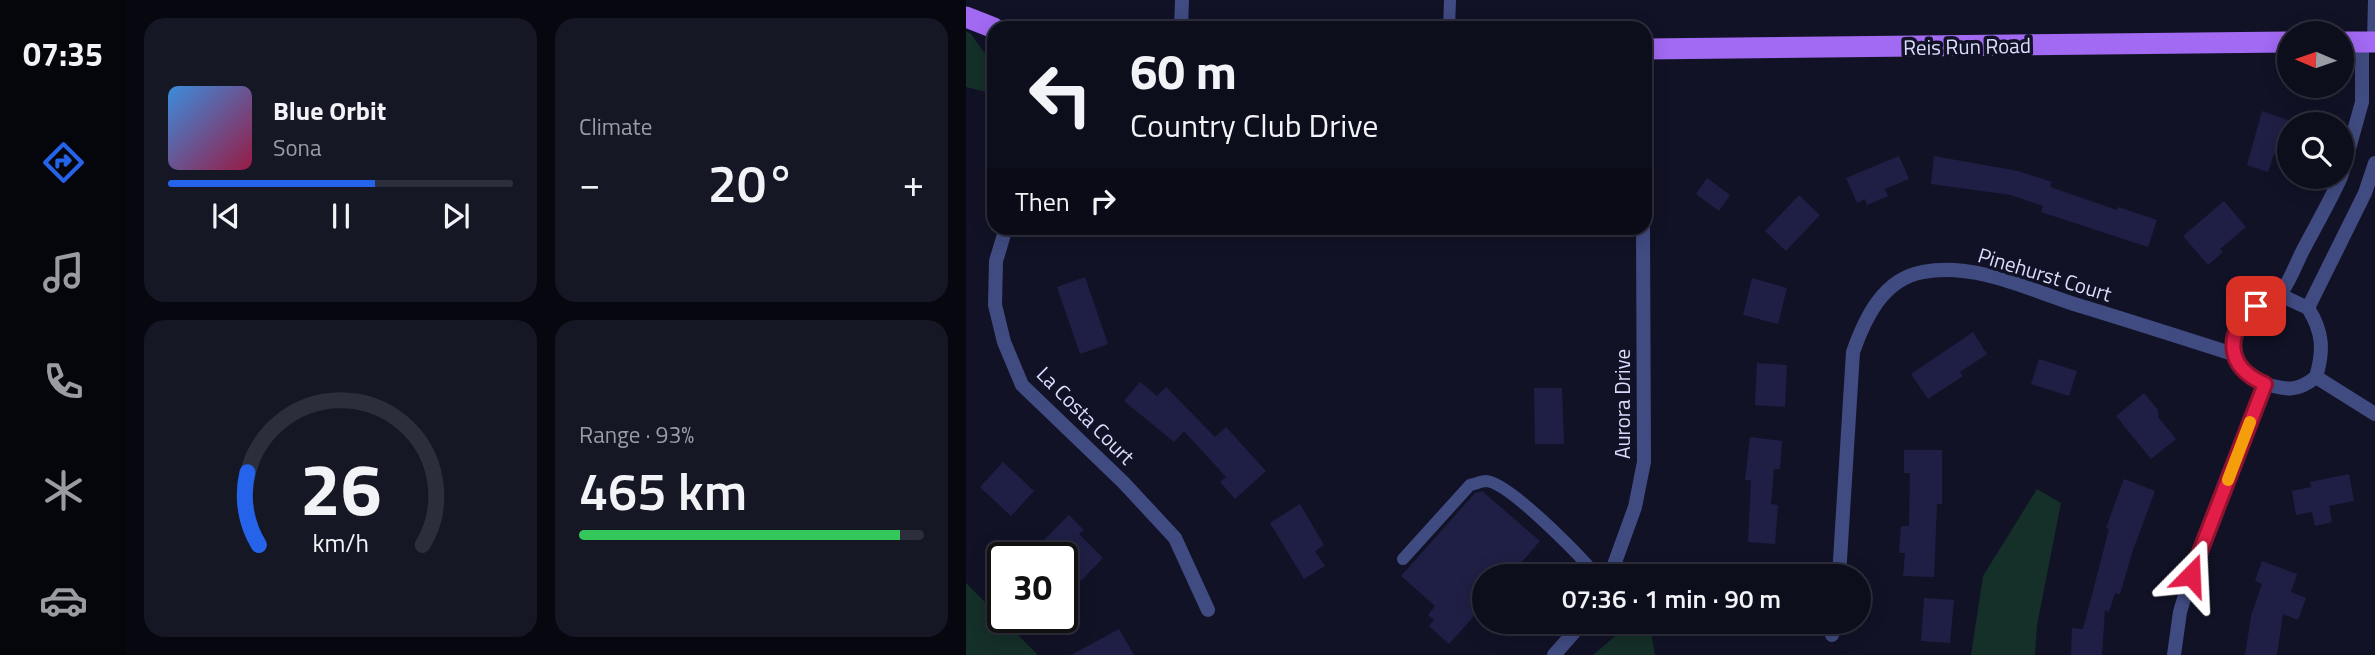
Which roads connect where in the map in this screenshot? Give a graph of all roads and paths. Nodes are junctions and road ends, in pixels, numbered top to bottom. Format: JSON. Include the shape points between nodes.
{"nodes":[{"id":1,"x":1182,"y":0,"type":"edge"},
{"id":2,"x":1450,"y":0,"type":"edge"},
{"id":3,"x":2374,"y":0,"type":"edge"},
{"id":4,"x":966,"y":17,"type":"edge"},
{"id":5,"x":1181,"y":21,"type":"edge"},
{"id":6,"x":1449,"y":21,"type":"edge"},
{"id":7,"x":987,"y":25,"type":"edge"},
{"id":8,"x":2277,"y":42,"type":"edge"},
{"id":9,"x":2363,"y":42,"type":"edge"},
{"id":10,"x":1652,"y":49,"type":"edge"},
{"id":11,"x":2354,"y":130,"type":"edge"},
{"id":12,"x":2375,"y":163,"type":"edge"},
{"id":13,"x":2334,"y":189,"type":"edge"},
{"id":14,"x":1004,"y":235,"type":"edge"},
{"id":15,"x":1643,"y":235,"type":"edge"},
{"id":16,"x":2280,"y":295,"type":"junction"},
{"id":17,"x":2308,"y":308,"type":"junction"},
{"id":18,"x":2233,"y":354,"type":"junction"},
{"id":19,"x":2316,"y":377,"type":"junction"},
{"id":20,"x":2265,"y":384,"type":"junction"},
{"id":21,"x":2375,"y":414,"type":"edge"},
{"id":22,"x":1403,"y":559,"type":"dead end"},
{"id":23,"x":1587,"y":564,"type":"edge"},
{"id":24,"x":1614,"y":564,"type":"edge"},
{"id":25,"x":1840,"y":564,"type":"edge"},
{"id":26,"x":1208,"y":610,"type":"dead end"},
{"id":27,"x":1573,"y":634,"type":"edge"},
{"id":28,"x":1554,"y":655,"type":"edge"},
{"id":29,"x":2174,"y":655,"type":"edge"}],
"edges":[{"from":1,"to":5,"type":"street"},
{"from":2,"to":6,"type":"lane"},
{"from":3,"to":9,"type":"lane"},
{"from":4,"to":7,"type":"main road"},
{"from":8,"to":10,"type":"main road","name":"Reis Run Road"},
{"from":9,"to":11,"type":"street","via":[[2362,102]]},
{"from":12,"to":17,"type":"street","via":[[2365,193]]},
{"from":13,"to":16,"type":"street"},
{"from":14,"to":26,"type":"street","name":"La Costa Court","via":[[996,261],[995,305],[1022,385],[1175,538]]},
{"from":15,"to":24,"type":"street","name":"Aurora Drive","via":[[1644,462],[1635,507]]},
{"from":16,"to":17,"type":"street"},
{"from":16,"to":18,"type":"street","via":[[2243,317],[2234,336]]},
{"from":17,"to":19,"type":"street","via":[[2319,326],[2322,346]]},
{"from":18,"to":20,"type":"street","via":[[2241,369]]},
{"from":18,"to":25,"type":"street","name":"Pinehurst Court","via":[[1984,275],[1940,270],[1903,280],[1880,298],[1864,322],[1853,352]]},
{"from":19,"to":20,"type":"street","via":[[2301,388]]},
{"from":19,"to":21,"type":"street"},
{"from":20,"to":29,"type":"street","via":[[2191,575]]},
{"from":22,"to":23,"type":"lane","via":[[1471,485],[1486,481],[1503,486]]},
{"from":27,"to":28,"type":"street"}]}
